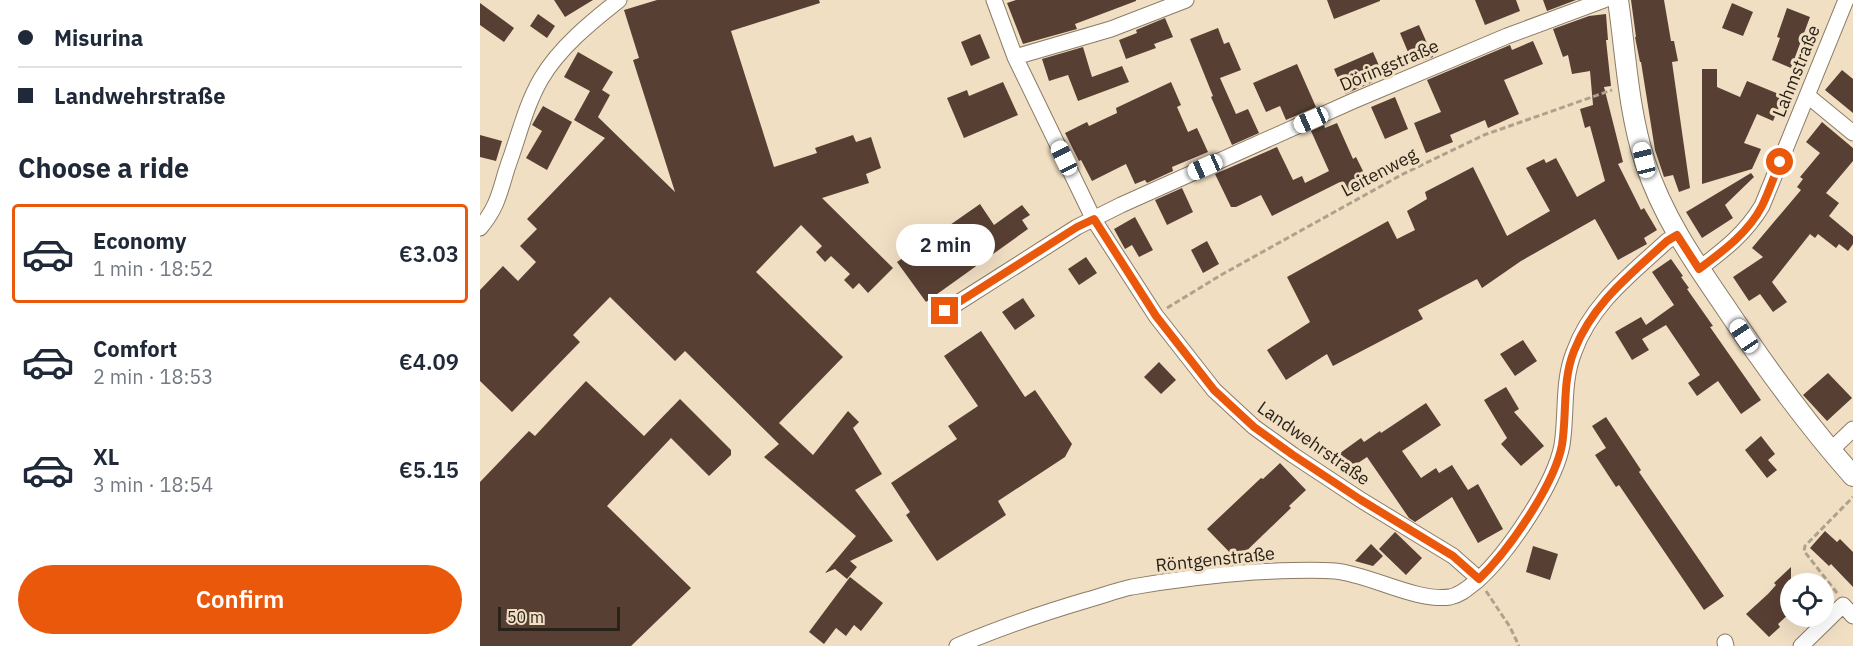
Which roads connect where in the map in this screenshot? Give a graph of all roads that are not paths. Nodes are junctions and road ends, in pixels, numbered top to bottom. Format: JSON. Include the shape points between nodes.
{"nodes":[{"id":1,"x":619,"y":0,"type":"edge"},
{"id":2,"x":994,"y":0,"type":"edge"},
{"id":3,"x":1186,"y":0,"type":"edge"},
{"id":4,"x":1604,"y":0,"type":"edge"},
{"id":5,"x":1618,"y":0,"type":"edge"},
{"id":6,"x":1846,"y":0,"type":"edge"},
{"id":7,"x":1015,"y":57,"type":"junction"},
{"id":8,"x":1808,"y":96,"type":"junction"},
{"id":9,"x":1853,"y":133,"type":"edge"},
{"id":10,"x":1094,"y":219,"type":"junction"},
{"id":11,"x":480,"y":228,"type":"edge"},
{"id":12,"x":1677,"y":235,"type":"junction"},
{"id":13,"x":1699,"y":269,"type":"junction"},
{"id":14,"x":945,"y":311,"type":"dead end"},
{"id":15,"x":1853,"y":429,"type":"edge"},
{"id":16,"x":1830,"y":451,"type":"junction"},
{"id":17,"x":1853,"y":476,"type":"edge"},
{"id":18,"x":1479,"y":579,"type":"junction"},
{"id":19,"x":1848,"y":611,"type":"edge"},
{"id":20,"x":957,"y":646,"type":"edge"},
{"id":21,"x":1801,"y":646,"type":"edge"}],
"edges":[{"from":1,"to":11,"type":"street","via":[[564,48],[541,79],[499,200]]},
{"from":2,"to":7,"type":"street","name":"Landwehrstraße"},
{"from":3,"to":7,"type":"street","via":[[1111,29]]},
{"from":4,"to":10,"type":"street","name":"Döringstraße","via":[[1353,101]]},
{"from":5,"to":12,"type":"street","via":[[1644,160]]},
{"from":6,"to":8,"type":"street","name":"Lahmstraße"},
{"from":7,"to":10,"type":"street","name":"Landwehrstraße"},
{"from":8,"to":9,"type":"street"},
{"from":8,"to":13,"type":"street","name":"Lahmstraße","via":[[1752,222],[1734,242]]},
{"from":10,"to":14,"type":"street"},
{"from":10,"to":18,"type":"street","name":"Landwehrstraße","via":[[1156,316],[1214,390],[1254,427],[1293,455],[1453,556]]},
{"from":12,"to":13,"type":"street"},
{"from":12,"to":18,"type":"street","name":"Röntgenstraße","via":[[1611,292],[1584,329],[1568,374],[1557,464],[1523,524],[1495,564]]},
{"from":13,"to":16,"type":"street","via":[[1767,369]]},
{"from":15,"to":16,"type":"street"},
{"from":16,"to":17,"type":"street"},
{"from":18,"to":20,"type":"street","name":"Röntgenstraße","via":[[1450,597],[1432,597],[1336,571],[1222,574],[1130,588],[1045,612]]},
{"from":19,"to":21,"type":"street"}]}
